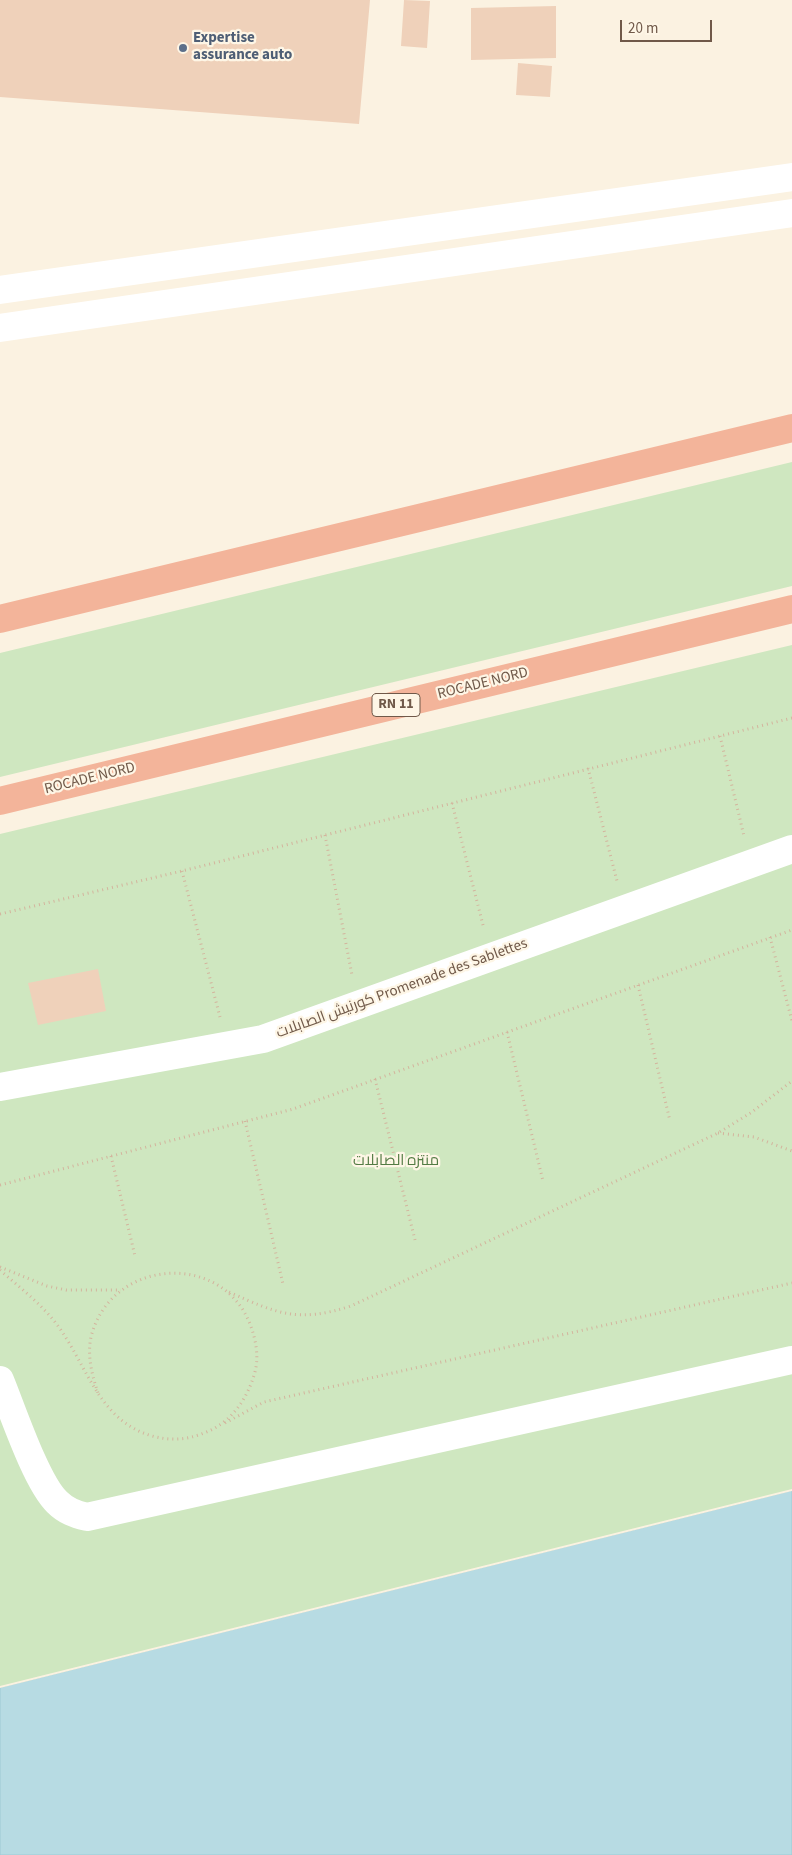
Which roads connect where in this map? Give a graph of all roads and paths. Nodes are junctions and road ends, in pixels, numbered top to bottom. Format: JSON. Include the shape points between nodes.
{"nodes":[{"id":1,"x":792,"y":177,"type":"edge"},
{"id":2,"x":792,"y":213,"type":"edge"},
{"id":3,"x":417,"y":230,"type":"junction"},
{"id":4,"x":415,"y":268,"type":"junction"},
{"id":5,"x":0,"y":290,"type":"edge"},
{"id":6,"x":0,"y":328,"type":"edge"},
{"id":7,"x":792,"y":428,"type":"edge"},
{"id":8,"x":792,"y":609,"type":"edge"},
{"id":9,"x":0,"y":619,"type":"edge"},
{"id":10,"x":792,"y":718,"type":"edge"},
{"id":11,"x":720,"y":736,"type":"junction"},
{"id":12,"x":588,"y":768,"type":"junction"},
{"id":13,"x":0,"y":801,"type":"edge"},
{"id":14,"x":452,"y":803,"type":"junction"},
{"id":15,"x":324,"y":835,"type":"junction"},
{"id":16,"x":792,"y":849,"type":"edge"},
{"id":17,"x":751,"y":864,"type":"junction"},
{"id":18,"x":182,"y":871,"type":"junction"},
{"id":19,"x":624,"y":908,"type":"junction"},
{"id":20,"x":0,"y":914,"type":"edge"},
{"id":21,"x":792,"y":930,"type":"edge"},
{"id":22,"x":770,"y":937,"type":"junction"},
{"id":23,"x":491,"y":956,"type":"junction"},
{"id":24,"x":638,"y":985,"type":"junction"},
{"id":25,"x":358,"y":1005,"type":"junction"},
{"id":26,"x":792,"y":1021,"type":"edge"},
{"id":27,"x":507,"y":1032,"type":"junction"},
{"id":28,"x":228,"y":1047,"type":"junction"},
{"id":29,"x":375,"y":1079,"type":"junction"},
{"id":30,"x":792,"y":1080,"type":"edge"},
{"id":31,"x":0,"y":1087,"type":"edge"},
{"id":32,"x":245,"y":1121,"type":"junction"},
{"id":33,"x":670,"y":1121,"type":"dead end"},
{"id":34,"x":718,"y":1133,"type":"junction"},
{"id":35,"x":792,"y":1151,"type":"edge"},
{"id":36,"x":111,"y":1156,"type":"junction"},
{"id":37,"x":542,"y":1181,"type":"dead end"},
{"id":38,"x":0,"y":1185,"type":"edge"},
{"id":39,"x":415,"y":1240,"type":"dead end"},
{"id":40,"x":135,"y":1256,"type":"dead end"},
{"id":41,"x":0,"y":1269,"type":"edge"},
{"id":42,"x":792,"y":1283,"type":"edge"},
{"id":43,"x":283,"y":1284,"type":"dead end"},
{"id":44,"x":121,"y":1290,"type":"junction"},
{"id":45,"x":227,"y":1291,"type":"junction"},
{"id":46,"x":792,"y":1360,"type":"edge"},
{"id":47,"x":0,"y":1380,"type":"edge"},
{"id":48,"x":98,"y":1393,"type":"junction"},
{"id":49,"x":216,"y":1429,"type":"junction"}],
"edges":[{"from":1,"to":3,"type":"street"},
{"from":2,"to":4,"type":"street"},
{"from":3,"to":4,"type":"street"},
{"from":3,"to":5,"type":"street"},
{"from":4,"to":6,"type":"street"},
{"from":7,"to":9,"type":"highway"},
{"from":8,"to":13,"type":"highway","name":"ROCADE NORD","number":"RN 11"},
{"from":10,"to":11,"type":"path"},
{"from":11,"to":12,"type":"path"},
{"from":11,"to":17,"type":"path"},
{"from":12,"to":14,"type":"path"},
{"from":12,"to":19,"type":"path"},
{"from":14,"to":15,"type":"path"},
{"from":14,"to":23,"type":"path"},
{"from":15,"to":18,"type":"path"},
{"from":15,"to":25,"type":"path"},
{"from":16,"to":17,"type":"street","name":"كورنيش الصابلات Promenade des Sablettes"},
{"from":17,"to":19,"type":"street","name":"كورنيش الصابلات Promenade des Sablettes"},
{"from":18,"to":20,"type":"path"},
{"from":18,"to":28,"type":"path"},
{"from":19,"to":23,"type":"street","name":"كورنيش الصابلات Promenade des Sablettes"},
{"from":21,"to":22,"type":"path"},
{"from":22,"to":24,"type":"path"},
{"from":22,"to":26,"type":"path"},
{"from":23,"to":25,"type":"street","name":"كورنيش الصابلات Promenade des Sablettes"},
{"from":24,"to":27,"type":"path"},
{"from":24,"to":33,"type":"path"},
{"from":25,"to":28,"type":"street","name":"كورنيش الصابلات Promenade des Sablettes","via":[[263,1039]]},
{"from":27,"to":29,"type":"path"},
{"from":27,"to":37,"type":"path"},
{"from":28,"to":31,"type":"street","name":"كورنيش الصابلات Promenade des Sablettes"},
{"from":29,"to":32,"type":"path","via":[[293,1109]]},
{"from":29,"to":39,"type":"path"},
{"from":30,"to":34,"type":"path","via":[[752,1112]]},
{"from":32,"to":36,"type":"path"},
{"from":32,"to":43,"type":"path"},
{"from":34,"to":35,"type":"path","via":[[754,1137]]},
{"from":34,"to":45,"type":"path","via":[[351,1306],[325,1314],[285,1314]]},
{"from":36,"to":38,"type":"path"},
{"from":36,"to":40,"type":"path"},
{"from":41,"to":44,"type":"path","via":[[66,1290]]},
{"from":41,"to":48,"type":"path","via":[[55,1322]]},
{"from":42,"to":49,"type":"path","via":[[264,1402]]},
{"from":44,"to":45,"type":"path","via":[[146,1276],[174,1272],[202,1277]]},
{"from":44,"to":48,"type":"path","via":[[102,1311],[91,1338],[90,1366]]},
{"from":45,"to":49,"type":"path","via":[[245,1312],[256,1338],[257,1365],[250,1390],[236,1412]]},
{"from":46,"to":47,"type":"street","via":[[87,1517],[70,1513],[56,1501],[42,1481]]},
{"from":48,"to":49,"type":"path","via":[[114,1416],[138,1432],[165,1440],[191,1438]]}]}
